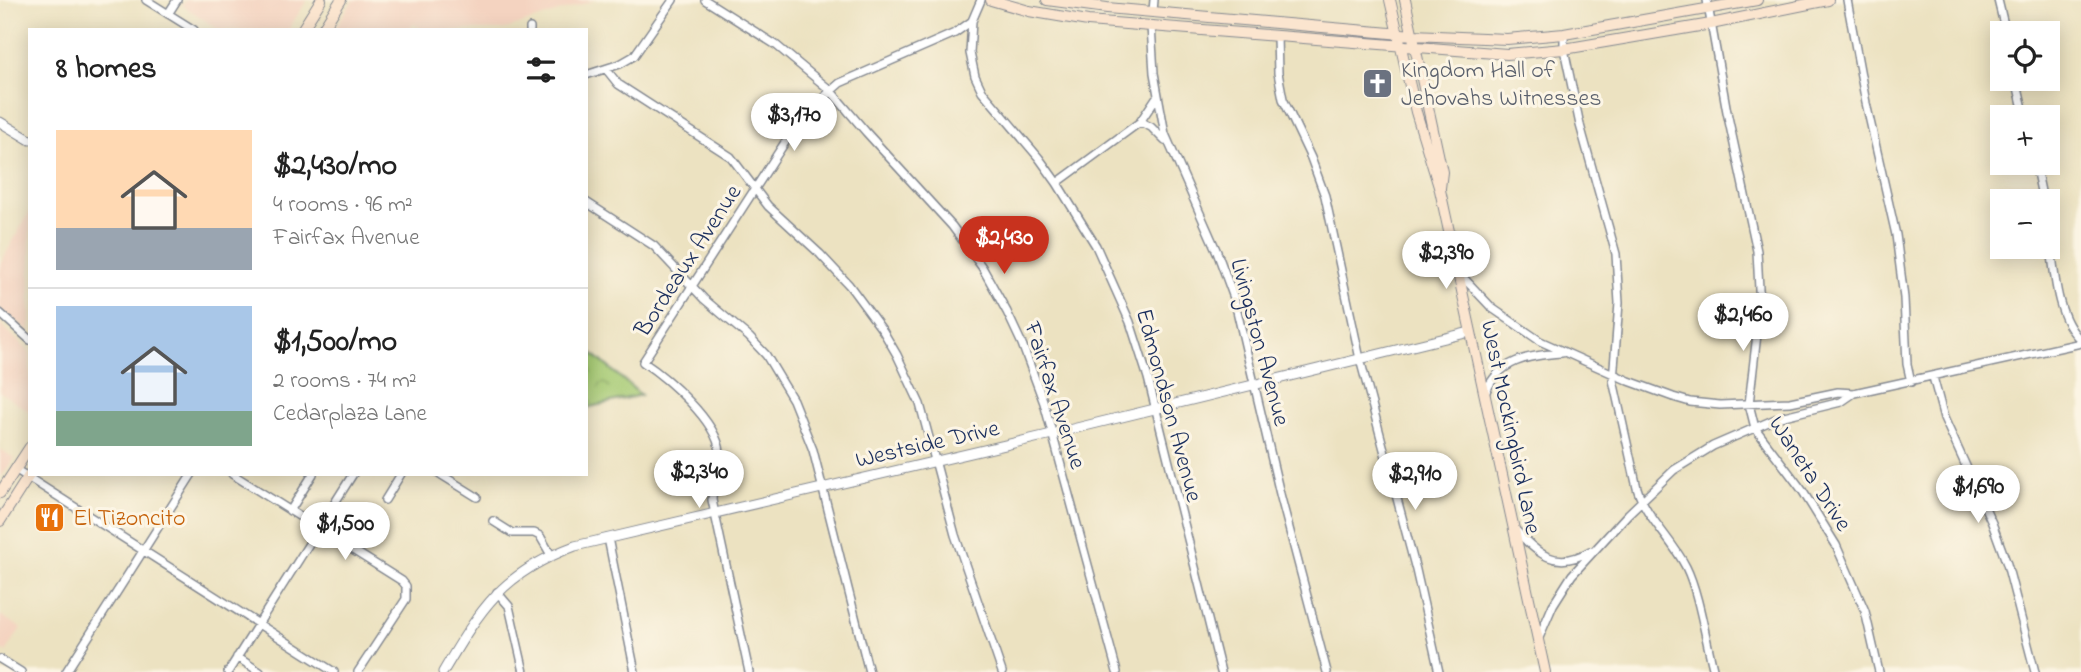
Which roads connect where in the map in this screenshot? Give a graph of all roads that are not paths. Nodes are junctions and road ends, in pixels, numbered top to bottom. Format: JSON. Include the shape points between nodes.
{"nodes":[{"id":1,"x":146,"y":0,"type":"edge"},
{"id":2,"x":177,"y":0,"type":"edge"},
{"id":3,"x":321,"y":0,"type":"edge"},
{"id":4,"x":341,"y":0,"type":"edge"},
{"id":5,"x":673,"y":0,"type":"edge"},
{"id":6,"x":705,"y":0,"type":"edge"},
{"id":7,"x":981,"y":0,"type":"edge"},
{"id":8,"x":991,"y":0,"type":"edge"},
{"id":9,"x":1047,"y":0,"type":"edge"},
{"id":10,"x":1390,"y":0,"type":"edge"},
{"id":11,"x":1405,"y":0,"type":"edge"},
{"id":12,"x":1757,"y":0,"type":"edge"},
{"id":13,"x":1828,"y":0,"type":"edge"},
{"id":14,"x":1847,"y":0,"type":"edge"},
{"id":15,"x":1998,"y":0,"type":"edge"},
{"id":16,"x":1708,"y":5,"type":"edge"},
{"id":17,"x":1153,"y":6,"type":"edge"},
{"id":18,"x":168,"y":14,"type":"junction"},
{"id":19,"x":972,"y":21,"type":"junction"},
{"id":20,"x":2003,"y":21,"type":"edge"},
{"id":21,"x":1711,"y":24,"type":"junction"},
{"id":22,"x":1151,"y":26,"type":"junction"},
{"id":23,"x":191,"y":28,"type":"edge"},
{"id":24,"x":307,"y":28,"type":"edge"},
{"id":25,"x":323,"y":28,"type":"edge"},
{"id":26,"x":1397,"y":33,"type":"junction"},
{"id":27,"x":1564,"y":34,"type":"junction"},
{"id":28,"x":1413,"y":35,"type":"junction"},
{"id":29,"x":1277,"y":37,"type":"junction"},
{"id":30,"x":1400,"y":46,"type":"junction"},
{"id":31,"x":1416,"y":48,"type":"junction"},
{"id":32,"x":1564,"y":49,"type":"junction"},
{"id":33,"x":606,"y":69,"type":"junction"},
{"id":34,"x":588,"y":74,"type":"edge"},
{"id":35,"x":830,"y":90,"type":"junction"},
{"id":36,"x":1157,"y":97,"type":"junction"},
{"id":37,"x":0,"y":122,"type":"edge"},
{"id":38,"x":1140,"y":122,"type":"junction"},
{"id":39,"x":28,"y":140,"type":"edge"},
{"id":40,"x":1169,"y":145,"type":"junction"},
{"id":41,"x":1057,"y":183,"type":"junction"},
{"id":42,"x":756,"y":190,"type":"junction"},
{"id":43,"x":1440,"y":190,"type":"junction"},
{"id":44,"x":588,"y":203,"type":"edge"},
{"id":45,"x":2053,"y":259,"type":"edge"},
{"id":46,"x":1457,"y":272,"type":"junction"},
{"id":47,"x":692,"y":286,"type":"junction"},
{"id":48,"x":0,"y":313,"type":"edge"},
{"id":49,"x":1470,"y":332,"type":"junction"},
{"id":50,"x":28,"y":338,"type":"edge"},
{"id":51,"x":2081,"y":342,"type":"edge"},
{"id":52,"x":1564,"y":353,"type":"junction"},
{"id":53,"x":1360,"y":359,"type":"junction"},
{"id":54,"x":1612,"y":373,"type":"junction"},
{"id":55,"x":1933,"y":377,"type":"junction"},
{"id":56,"x":1911,"y":382,"type":"junction"},
{"id":57,"x":1254,"y":385,"type":"junction"},
{"id":58,"x":1854,"y":393,"type":"junction"},
{"id":59,"x":1484,"y":398,"type":"junction"},
{"id":60,"x":1749,"y":404,"type":"junction"},
{"id":61,"x":1156,"y":409,"type":"junction"},
{"id":62,"x":1755,"y":428,"type":"junction"},
{"id":63,"x":1052,"y":434,"type":"junction"},
{"id":64,"x":28,"y":450,"type":"edge"},
{"id":65,"x":936,"y":460,"type":"junction"},
{"id":66,"x":15,"y":469,"type":"junction"},
{"id":67,"x":28,"y":476,"type":"edge"},
{"id":68,"x":29,"y":476,"type":"edge"},
{"id":69,"x":191,"y":476,"type":"edge"},
{"id":70,"x":235,"y":476,"type":"edge"},
{"id":71,"x":312,"y":476,"type":"edge"},
{"id":72,"x":352,"y":476,"type":"edge"},
{"id":73,"x":400,"y":476,"type":"edge"},
{"id":74,"x":443,"y":476,"type":"edge"},
{"id":75,"x":822,"y":487,"type":"junction"},
{"id":76,"x":0,"y":493,"type":"edge"},
{"id":77,"x":477,"y":497,"type":"dead end"},
{"id":78,"x":385,"y":500,"type":"dead end"},
{"id":79,"x":1641,"y":501,"type":"junction"},
{"id":80,"x":290,"y":511,"type":"junction"},
{"id":81,"x":714,"y":512,"type":"junction"},
{"id":82,"x":0,"y":521,"type":"edge"},
{"id":83,"x":493,"y":521,"type":"dead end"},
{"id":84,"x":1513,"y":526,"type":"junction"},
{"id":85,"x":317,"y":528,"type":"junction"},
{"id":86,"x":608,"y":538,"type":"junction"},
{"id":87,"x":1597,"y":547,"type":"junction"},
{"id":88,"x":144,"y":551,"type":"junction"},
{"id":89,"x":551,"y":555,"type":"junction"},
{"id":90,"x":497,"y":592,"type":"junction"},
{"id":91,"x":258,"y":623,"type":"junction"},
{"id":92,"x":1538,"y":640,"type":"junction"},
{"id":93,"x":237,"y":657,"type":"junction"},
{"id":94,"x":0,"y":659,"type":"edge"},
{"id":95,"x":21,"y":672,"type":"edge"},
{"id":96,"x":66,"y":672,"type":"edge"},
{"id":97,"x":228,"y":672,"type":"edge"},
{"id":98,"x":260,"y":672,"type":"edge"},
{"id":99,"x":334,"y":672,"type":"edge"},
{"id":100,"x":358,"y":672,"type":"edge"},
{"id":101,"x":443,"y":672,"type":"edge"},
{"id":102,"x":524,"y":672,"type":"edge"},
{"id":103,"x":635,"y":672,"type":"edge"},
{"id":104,"x":748,"y":672,"type":"edge"},
{"id":105,"x":869,"y":672,"type":"edge"},
{"id":106,"x":1002,"y":672,"type":"edge"},
{"id":107,"x":1117,"y":672,"type":"edge"},
{"id":108,"x":1221,"y":672,"type":"edge"},
{"id":109,"x":1327,"y":672,"type":"edge"},
{"id":110,"x":1439,"y":672,"type":"edge"},
{"id":111,"x":1545,"y":672,"type":"edge"},
{"id":112,"x":1714,"y":672,"type":"edge"},
{"id":113,"x":1879,"y":672,"type":"edge"},
{"id":114,"x":2035,"y":672,"type":"edge"}],
"edges":[{"from":1,"to":18,"type":"street"},
{"from":2,"to":18,"type":"street"},
{"from":3,"to":24,"type":"main road"},
{"from":4,"to":25,"type":"main road"},
{"from":5,"to":33,"type":"street","via":[[640,51]]},
{"from":6,"to":35,"type":"street","name":"Fairfax Avenue","via":[[776,45]]},
{"from":7,"to":19,"type":"street"},
{"from":8,"to":22,"type":"main road","via":[[1054,17]]},
{"from":9,"to":17,"type":"main road"},
{"from":10,"to":26,"type":"main road","name":"West Mockingbird Lane"},
{"from":11,"to":28,"type":"main road","name":"West Mockingbird Lane"},
{"from":12,"to":16,"type":"main road"},
{"from":13,"to":21,"type":"main road"},
{"from":14,"to":56,"type":"street","via":[[1896,235]]},
{"from":15,"to":20,"type":"street"},
{"from":16,"to":21,"type":"street","name":"Waneta Drive"},
{"from":16,"to":27,"type":"main road"},
{"from":17,"to":22,"type":"main road"},
{"from":17,"to":26,"type":"main road"},
{"from":18,"to":23,"type":"street"},
{"from":19,"to":35,"type":"street","name":"Bordeaux Avenue","via":[[941,40],[856,74]]},
{"from":19,"to":41,"type":"street","name":"Edmondson Avenue","via":[[970,53],[982,91]]},
{"from":21,"to":32,"type":"main road"},
{"from":21,"to":60,"type":"street","name":"Waneta Drive","via":[[1759,272],[1760,322]]},
{"from":22,"to":29,"type":"main road"},
{"from":22,"to":36,"type":"street","name":"Livingston Avenue"},
{"from":26,"to":28,"type":"main road"},
{"from":26,"to":30,"type":"main road","name":"West Mockingbird Lane"},
{"from":27,"to":28,"type":"main road","via":[[1507,39]]},
{"from":27,"to":32,"type":"street"},
{"from":28,"to":31,"type":"main road","name":"West Mockingbird Lane"},
{"from":29,"to":30,"type":"main road"},
{"from":29,"to":53,"type":"street","via":[[1283,99],[1325,196]]},
{"from":30,"to":31,"type":"main road"},
{"from":30,"to":43,"type":"main road","name":"West Mockingbird Lane"},
{"from":31,"to":32,"type":"main road","via":[[1507,54]]},
{"from":31,"to":43,"type":"main road","name":"West Mockingbird Lane","via":[[1442,172]]},
{"from":32,"to":54,"type":"street","via":[[1586,152],[1616,254],[1619,303]]},
{"from":33,"to":34,"type":"street"},
{"from":33,"to":42,"type":"street","via":[[618,84],[730,157]]},
{"from":35,"to":42,"type":"street","name":"Bordeaux Avenue","via":[[791,133]]},
{"from":35,"to":63,"type":"street","name":"Fairfax Avenue","via":[[952,226],[982,267],[1022,344]]},
{"from":36,"to":38,"type":"street"},
{"from":36,"to":40,"type":"street","name":"Livingston Avenue"},
{"from":37,"to":39,"type":"street"},
{"from":38,"to":40,"type":"street"},
{"from":38,"to":41,"type":"street"},
{"from":40,"to":57,"type":"street","name":"Livingston Avenue","via":[[1226,273]]},
{"from":41,"to":61,"type":"street","name":"Edmondson Avenue","via":[[1117,290]]},
{"from":42,"to":47,"type":"street","name":"Bordeaux Avenue"},
{"from":42,"to":65,"type":"street","via":[[869,309],[910,380]]},
{"from":43,"to":46,"type":"main road","name":"West Mockingbird Lane"},
{"from":44,"to":47,"type":"street","via":[[654,246]]},
{"from":45,"to":51,"type":"street","via":[[2060,303],[2068,326]]},
{"from":46,"to":49,"type":"main road","name":"West Mockingbird Lane"},
{"from":46,"to":52,"type":"street","via":[[1505,319]]},
{"from":47,"to":75,"type":"street","via":[[749,337],[779,375],[804,424]]},
{"from":47,"to":81,"type":"street","name":"Bordeaux Avenue","via":[[643,362],[682,393],[719,446],[721,456],[712,488]]},
{"from":48,"to":50,"type":"street"},
{"from":49,"to":53,"type":"street","name":"Westside Drive"},
{"from":49,"to":59,"type":"main road","name":"West Mockingbird Lane"},
{"from":51,"to":55,"type":"street"},
{"from":52,"to":54,"type":"street"},
{"from":52,"to":59,"type":"street","via":[[1509,363],[1495,376]]},
{"from":53,"to":57,"type":"street","name":"Westside Drive"},
{"from":53,"to":110,"type":"street"},
{"from":54,"to":60,"type":"street","via":[[1690,402]]},
{"from":54,"to":79,"type":"street"},
{"from":55,"to":56,"type":"street"},
{"from":55,"to":114,"type":"street","via":[[1944,418],[2007,564]]},
{"from":56,"to":58,"type":"street"},
{"from":57,"to":61,"type":"street","name":"Westside Drive"},
{"from":57,"to":109,"type":"street","name":"Livingston Avenue"},
{"from":58,"to":60,"type":"street"},
{"from":58,"to":62,"type":"street","via":[[1841,402],[1792,413]]},
{"from":59,"to":84,"type":"main road","name":"West Mockingbird Lane"},
{"from":60,"to":62,"type":"street","name":"Waneta Drive"},
{"from":61,"to":63,"type":"street","name":"Westside Drive"},
{"from":61,"to":108,"type":"street","name":"Edmondson Avenue"},
{"from":62,"to":79,"type":"street","via":[[1681,465]]},
{"from":62,"to":113,"type":"street","name":"Waneta Drive","via":[[1836,545],[1865,611]]},
{"from":63,"to":65,"type":"street","name":"Westside Drive"},
{"from":63,"to":107,"type":"street","name":"Fairfax Avenue"},
{"from":64,"to":66,"type":"main road"},
{"from":65,"to":75,"type":"street","name":"Westside Drive"},
{"from":65,"to":106,"type":"street","via":[[958,547]]},
{"from":66,"to":67,"type":"street"},
{"from":66,"to":76,"type":"main road"},
{"from":68,"to":82,"type":"main road"},
{"from":68,"to":88,"type":"street"},
{"from":69,"to":88,"type":"street"},
{"from":70,"to":80,"type":"street"},
{"from":71,"to":80,"type":"street"},
{"from":72,"to":85,"type":"street"},
{"from":73,"to":78,"type":"street"},
{"from":74,"to":77,"type":"street"},
{"from":75,"to":81,"type":"street","name":"Westside Drive"},
{"from":75,"to":105,"type":"street"},
{"from":79,"to":87,"type":"street"},
{"from":79,"to":112,"type":"street","via":[[1685,566]]},
{"from":80,"to":85,"type":"street"},
{"from":81,"to":86,"type":"street","name":"Westside Drive"},
{"from":81,"to":104,"type":"street"},
{"from":83,"to":89,"type":"street","via":[[512,533],[540,536]]},
{"from":84,"to":87,"type":"street","via":[[1531,547],[1553,559],[1574,559]]},
{"from":84,"to":92,"type":"main road","name":"West Mockingbird Lane"},
{"from":85,"to":91,"type":"street"},
{"from":85,"to":100,"type":"street","via":[[406,586],[406,599]]},
{"from":86,"to":89,"type":"street","name":"Westside Drive"},
{"from":86,"to":103,"type":"street"},
{"from":87,"to":92,"type":"street","via":[[1561,589]]},
{"from":88,"to":91,"type":"street"},
{"from":88,"to":96,"type":"street"},
{"from":89,"to":90,"type":"street","name":"Westside Drive"},
{"from":90,"to":101,"type":"street","name":"Westside Drive"},
{"from":90,"to":102,"type":"street","via":[[509,606]]},
{"from":91,"to":93,"type":"street"},
{"from":91,"to":99,"type":"street"},
{"from":92,"to":111,"type":"main road","name":"West Mockingbird Lane"},
{"from":93,"to":97,"type":"street"},
{"from":93,"to":98,"type":"street"},
{"from":94,"to":95,"type":"street"}]}
